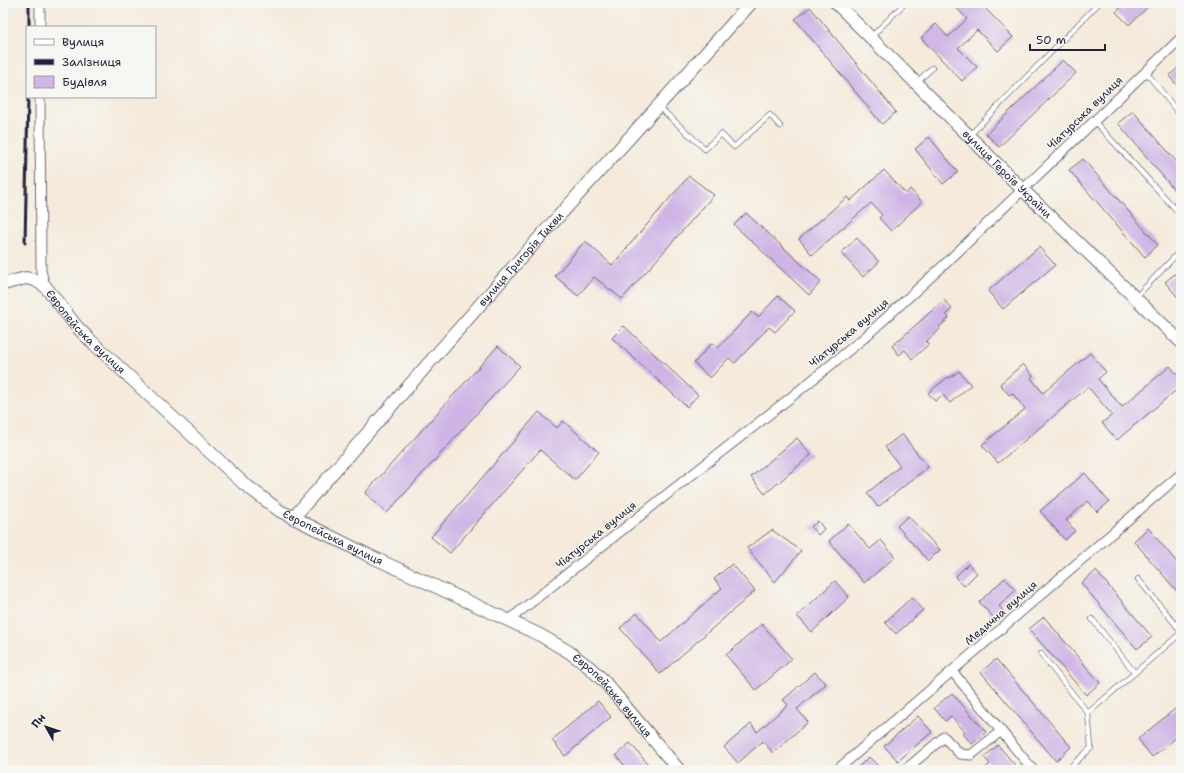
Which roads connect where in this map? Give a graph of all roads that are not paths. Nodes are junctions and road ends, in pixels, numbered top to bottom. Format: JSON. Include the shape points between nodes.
{"nodes":[{"id":1,"x":40,"y":3,"type":"edge"},
{"id":2,"x":751,"y":3,"type":"edge"},
{"id":3,"x":836,"y":3,"type":"edge"},
{"id":4,"x":905,"y":3,"type":"edge"},
{"id":5,"x":1098,"y":3,"type":"edge"},
{"id":6,"x":40,"y":26,"type":"edge"},
{"id":7,"x":870,"y":37,"type":"junction"},
{"id":8,"x":1181,"y":38,"type":"edge"},
{"id":9,"x":932,"y":68,"type":"dead end"},
{"id":10,"x":1146,"y":72,"type":"junction"},
{"id":11,"x":916,"y":83,"type":"junction"},
{"id":12,"x":40,"y":98,"type":"edge"},
{"id":13,"x":658,"y":106,"type":"junction"},
{"id":14,"x":1181,"y":116,"type":"edge"},
{"id":15,"x":1094,"y":121,"type":"junction"},
{"id":16,"x":780,"y":126,"type":"dead end"},
{"id":17,"x":969,"y":136,"type":"junction"},
{"id":18,"x":1023,"y":190,"type":"junction"},
{"id":19,"x":1181,"y":215,"type":"edge"},
{"id":20,"x":1181,"y":250,"type":"edge"},
{"id":21,"x":5,"y":284,"type":"edge"},
{"id":22,"x":44,"y":286,"type":"junction"},
{"id":23,"x":1136,"y":298,"type":"junction"},
{"id":24,"x":1181,"y":342,"type":"edge"},
{"id":25,"x":1181,"y":474,"type":"edge"},
{"id":26,"x":293,"y":518,"type":"junction"},
{"id":27,"x":1138,"y":579,"type":"dead end"},
{"id":28,"x":1092,"y":619,"type":"dead end"},
{"id":29,"x":509,"y":620,"type":"junction"},
{"id":30,"x":1181,"y":632,"type":"edge"},
{"id":31,"x":1041,"y":654,"type":"dead end"},
{"id":32,"x":952,"y":671,"type":"junction"},
{"id":33,"x":1135,"y":673,"type":"junction"},
{"id":34,"x":1088,"y":713,"type":"junction"},
{"id":35,"x":1001,"y":731,"type":"junction"},
{"id":36,"x":679,"y":770,"type":"edge"},
{"id":37,"x":837,"y":770,"type":"edge"},
{"id":38,"x":905,"y":770,"type":"edge"},
{"id":39,"x":1033,"y":770,"type":"edge"},
{"id":40,"x":1066,"y":770,"type":"edge"}],
"edges":[{"from":1,"to":6,"type":"street"},
{"from":2,"to":13,"type":"street","name":"вулиця Григорія Тикви"},
{"from":3,"to":7,"type":"street","name":"вулиця Героїв України"},
{"from":4,"to":7,"type":"lane"},
{"from":5,"to":17,"type":"lane"},
{"from":7,"to":11,"type":"street","name":"вулиця Героїв України"},
{"from":8,"to":10,"type":"street","name":"Чіатурська вулиця"},
{"from":9,"to":11,"type":"lane"},
{"from":10,"to":14,"type":"lane"},
{"from":10,"to":15,"type":"street","name":"Чіатурська вулиця"},
{"from":11,"to":17,"type":"street","name":"вулиця Героїв України"},
{"from":12,"to":22,"type":"street","via":[[41,271]]},
{"from":13,"to":16,"type":"lane","via":[[705,149],[721,134],[734,147],[770,115]]},
{"from":13,"to":26,"type":"street","name":"вулиця Григорія Тикви","via":[[520,258]]},
{"from":15,"to":18,"type":"street","name":"Чіатурська вулиця"},
{"from":15,"to":19,"type":"lane"},
{"from":17,"to":18,"type":"street","name":"вулиця Героїв України"},
{"from":18,"to":23,"type":"street","name":"вулиця Героїв України"},
{"from":18,"to":29,"type":"street","name":"Чіатурська вулиця","via":[[865,337]]},
{"from":20,"to":23,"type":"lane"},
{"from":21,"to":22,"type":"street","name":"Європейська вулиця","via":[[26,278]]},
{"from":22,"to":26,"type":"street","name":"Європейська вулиця","via":[[90,342],[243,484]]},
{"from":23,"to":24,"type":"street","name":"вулиця Героїв України"},
{"from":25,"to":32,"type":"street","name":"Медична вулиця"},
{"from":26,"to":29,"type":"street","name":"Європейська вулиця"},
{"from":27,"to":30,"type":"lane"},
{"from":28,"to":33,"type":"lane"},
{"from":29,"to":36,"type":"street","name":"Європейська вулиця","via":[[540,635],[589,666]]},
{"from":30,"to":33,"type":"lane"},
{"from":31,"to":34,"type":"lane"},
{"from":32,"to":35,"type":"street"},
{"from":32,"to":37,"type":"street","name":"Медична вулиця"},
{"from":33,"to":34,"type":"lane"},
{"from":34,"to":40,"type":"lane","via":[[1091,748]]},
{"from":35,"to":38,"type":"street","via":[[971,755],[960,754],[944,737]]},
{"from":35,"to":39,"type":"street"}]}
